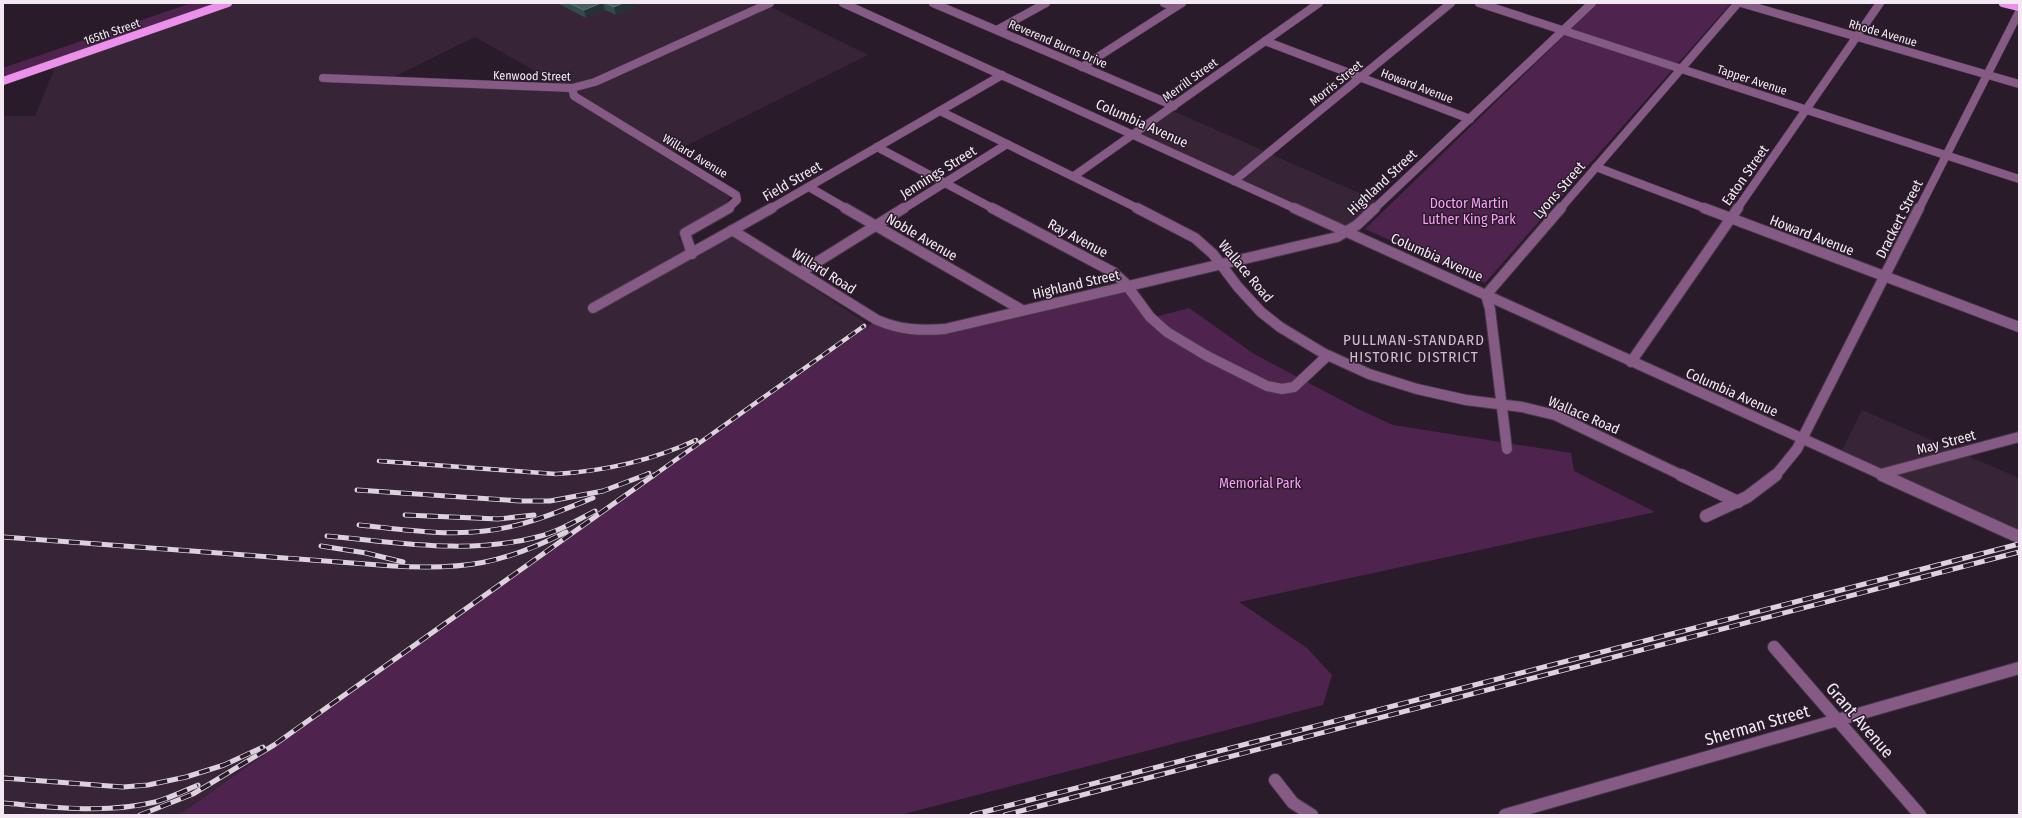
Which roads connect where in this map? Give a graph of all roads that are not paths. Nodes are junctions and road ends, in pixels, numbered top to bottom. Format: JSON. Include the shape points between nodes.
{"nodes":[{"id":1,"x":228,"y":3,"type":"edge"},
{"id":2,"x":770,"y":3,"type":"edge"},
{"id":3,"x":843,"y":3,"type":"edge"},
{"id":4,"x":933,"y":3,"type":"edge"},
{"id":5,"x":1046,"y":3,"type":"edge"},
{"id":6,"x":1164,"y":3,"type":"edge"},
{"id":7,"x":1182,"y":3,"type":"edge"},
{"id":8,"x":1319,"y":3,"type":"edge"},
{"id":9,"x":1451,"y":3,"type":"edge"},
{"id":10,"x":1478,"y":3,"type":"edge"},
{"id":11,"x":1592,"y":3,"type":"edge"},
{"id":12,"x":1738,"y":3,"type":"edge"},
{"id":13,"x":1741,"y":3,"type":"edge"},
{"id":14,"x":1880,"y":3,"type":"edge"},
{"id":15,"x":2002,"y":3,"type":"edge"},
{"id":16,"x":1175,"y":7,"type":"junction"},
{"id":17,"x":2019,"y":7,"type":"edge"},
{"id":18,"x":2019,"y":12,"type":"edge"},
{"id":19,"x":997,"y":30,"type":"junction"},
{"id":20,"x":1563,"y":30,"type":"junction"},
{"id":21,"x":1857,"y":37,"type":"junction"},
{"id":22,"x":1265,"y":41,"type":"junction"},
{"id":23,"x":1082,"y":66,"type":"junction"},
{"id":24,"x":1681,"y":69,"type":"junction"},
{"id":25,"x":1986,"y":74,"type":"junction"},
{"id":26,"x":1002,"y":75,"type":"junction"},
{"id":27,"x":1360,"y":77,"type":"junction"},
{"id":28,"x":324,"y":78,"type":"dead end"},
{"id":29,"x":3,"y":82,"type":"edge"},
{"id":30,"x":2019,"y":84,"type":"edge"},
{"id":31,"x":572,"y":88,"type":"junction"},
{"id":32,"x":1174,"y":106,"type":"junction"},
{"id":33,"x":1806,"y":110,"type":"junction"},
{"id":34,"x":940,"y":111,"type":"junction"},
{"id":35,"x":1470,"y":119,"type":"junction"},
{"id":36,"x":1134,"y":135,"type":"junction"},
{"id":37,"x":1007,"y":144,"type":"junction"},
{"id":38,"x":877,"y":147,"type":"junction"},
{"id":39,"x":1946,"y":155,"type":"junction"},
{"id":40,"x":1596,"y":167,"type":"junction"},
{"id":41,"x":1074,"y":176,"type":"junction"},
{"id":42,"x":2019,"y":179,"type":"edge"},
{"id":43,"x":1234,"y":181,"type":"junction"},
{"id":44,"x":945,"y":183,"type":"junction"},
{"id":45,"x":809,"y":187,"type":"junction"},
{"id":46,"x":1731,"y":218,"type":"junction"},
{"id":47,"x":876,"y":226,"type":"junction"},
{"id":48,"x":732,"y":230,"type":"junction"},
{"id":49,"x":1347,"y":232,"type":"junction"},
{"id":50,"x":692,"y":254,"type":"junction"},
{"id":51,"x":1221,"y":264,"type":"junction"},
{"id":52,"x":801,"y":272,"type":"junction"},
{"id":53,"x":1884,"y":276,"type":"junction"},
{"id":54,"x":1127,"y":286,"type":"junction"},
{"id":55,"x":1486,"y":295,"type":"junction"},
{"id":56,"x":594,"y":308,"type":"dead end"},
{"id":57,"x":1022,"y":310,"type":"junction"},
{"id":58,"x":2019,"y":327,"type":"edge"},
{"id":59,"x":903,"y":330,"type":"joint"},
{"id":60,"x":1327,"y":356,"type":"junction"},
{"id":61,"x":1631,"y":362,"type":"junction"},
{"id":62,"x":1502,"y":404,"type":"junction"},
{"id":63,"x":2019,"y":438,"type":"edge"},
{"id":64,"x":1802,"y":439,"type":"junction"},
{"id":65,"x":1507,"y":449,"type":"dead end"},
{"id":66,"x":1881,"y":474,"type":"junction"},
{"id":67,"x":1738,"y":502,"type":"junction"},
{"id":68,"x":1706,"y":516,"type":"dead end"},
{"id":69,"x":2019,"y":537,"type":"edge"},
{"id":70,"x":1774,"y":647,"type":"dead end"},
{"id":71,"x":2019,"y":668,"type":"edge"},
{"id":72,"x":1838,"y":720,"type":"junction"},
{"id":73,"x":1275,"y":780,"type":"dead end"},
{"id":74,"x":1312,"y":815,"type":"edge"},
{"id":75,"x":1505,"y":815,"type":"edge"},
{"id":76,"x":1920,"y":815,"type":"edge"}],
"edges":[{"from":1,"to":29,"type":"main road","name":"165th Street"},
{"from":2,"to":31,"type":"street","name":"Kenwood Street","via":[[595,82]]},
{"from":3,"to":26,"type":"street","name":"Columbia Avenue"},
{"from":4,"to":19,"type":"street","name":"Reverend Burns Drive"},
{"from":5,"to":19,"type":"street"},
{"from":6,"to":16,"type":"street"},
{"from":7,"to":16,"type":"street"},
{"from":8,"to":22,"type":"street","name":"Merrill Street"},
{"from":9,"to":27,"type":"street","name":"Morris Street"},
{"from":10,"to":20,"type":"street","name":"Tapper Avenue"},
{"from":11,"to":20,"type":"street","name":"Highland Street"},
{"from":12,"to":24,"type":"street","name":"Lyons Street"},
{"from":13,"to":21,"type":"street","name":"Rhode Avenue"},
{"from":14,"to":21,"type":"street","name":"Eaton Street"},
{"from":15,"to":17,"type":"main road"},
{"from":16,"to":23,"type":"street"},
{"from":18,"to":25,"type":"street","name":"Drackert Street"},
{"from":19,"to":23,"type":"street","name":"Reverend Burns Drive"},
{"from":20,"to":24,"type":"street","name":"Tapper Avenue"},
{"from":20,"to":35,"type":"street","name":"Highland Street"},
{"from":21,"to":25,"type":"street","name":"Rhode Avenue"},
{"from":21,"to":33,"type":"street","name":"Eaton Street"},
{"from":22,"to":27,"type":"street","name":"Howard Avenue"},
{"from":22,"to":32,"type":"street","name":"Merrill Street"},
{"from":23,"to":32,"type":"street","name":"Reverend Burns Drive"},
{"from":24,"to":33,"type":"street","name":"Tapper Avenue"},
{"from":24,"to":40,"type":"street","name":"Lyons Street"},
{"from":25,"to":30,"type":"street","name":"Rhode Avenue"},
{"from":25,"to":39,"type":"street","name":"Drackert Street"},
{"from":26,"to":34,"type":"street","name":"Field Street"},
{"from":26,"to":36,"type":"street","name":"Columbia Avenue"},
{"from":27,"to":35,"type":"street","name":"Howard Avenue"},
{"from":27,"to":43,"type":"street","name":"Morris Street"},
{"from":28,"to":31,"type":"street","name":"Kenwood Street"},
{"from":31,"to":50,"type":"street","name":"Willard Avenue","via":[[574,96],[736,195],[737,200],[729,208],[685,233]]},
{"from":32,"to":36,"type":"street","name":"Merrill Street"},
{"from":33,"to":39,"type":"street","name":"Tapper Avenue"},
{"from":33,"to":46,"type":"street","name":"Eaton Street"},
{"from":34,"to":37,"type":"street","name":"Wallace Road"},
{"from":34,"to":38,"type":"street","name":"Field Street"},
{"from":35,"to":49,"type":"street","name":"Highland Street"},
{"from":36,"to":41,"type":"street","name":"Merrill Street"},
{"from":36,"to":43,"type":"street","name":"Columbia Avenue"},
{"from":37,"to":41,"type":"street","name":"Wallace Road"},
{"from":37,"to":44,"type":"street","name":"Jennings Street"},
{"from":38,"to":44,"type":"street","name":"Ray Avenue"},
{"from":38,"to":45,"type":"street","name":"Field Street"},
{"from":39,"to":42,"type":"street","name":"Tapper Avenue"},
{"from":39,"to":53,"type":"street","name":"Drackert Street"},
{"from":40,"to":46,"type":"street","name":"Howard Avenue"},
{"from":40,"to":55,"type":"street","name":"Lyons Street"},
{"from":41,"to":51,"type":"street","name":"Wallace Road","via":[[1188,232],[1206,246]]},
{"from":43,"to":49,"type":"street","name":"Columbia Avenue"},
{"from":44,"to":47,"type":"street","name":"Jennings Street"},
{"from":44,"to":54,"type":"street","name":"Ray Avenue","via":[[1113,272]]},
{"from":45,"to":47,"type":"street","name":"Noble Avenue"},
{"from":45,"to":48,"type":"street","name":"Field Street"},
{"from":46,"to":53,"type":"street","name":"Howard Avenue"},
{"from":46,"to":61,"type":"street","name":"Eaton Street"},
{"from":47,"to":52,"type":"street","name":"Jennings Street"},
{"from":47,"to":57,"type":"street","name":"Noble Avenue"},
{"from":48,"to":50,"type":"street","name":"Field Street"},
{"from":48,"to":52,"type":"street","name":"Willard Road"},
{"from":49,"to":51,"type":"street","name":"Highland Street","via":[[1337,237]]},
{"from":49,"to":55,"type":"street","name":"Columbia Avenue"},
{"from":50,"to":56,"type":"street","name":"Field Street"},
{"from":51,"to":54,"type":"street","name":"Highland Street"},
{"from":51,"to":60,"type":"street","name":"Wallace Road","via":[[1262,313]]},
{"from":52,"to":59,"type":"street","name":"Willard Road","via":[[877,320]]},
{"from":53,"to":58,"type":"street","name":"Howard Avenue"},
{"from":53,"to":64,"type":"street","name":"Drackert Street"},
{"from":54,"to":57,"type":"street","name":"Highland Street"},
{"from":54,"to":60,"type":"street","name":"Ray Avenue","via":[[1151,318],[1162,327],[1270,387],[1283,390],[1294,387]]},
{"from":55,"to":61,"type":"street","name":"Columbia Avenue"},
{"from":55,"to":62,"type":"street"},
{"from":57,"to":59,"type":"street","name":"Highland Street","via":[[944,329]]},
{"from":60,"to":62,"type":"street","name":"Wallace Road","via":[[1410,388],[1470,401]]},
{"from":61,"to":64,"type":"street","name":"Columbia Avenue"},
{"from":62,"to":65,"type":"street"},
{"from":62,"to":67,"type":"street","name":"Wallace Road","via":[[1543,411],[1574,423]]},
{"from":63,"to":66,"type":"street","name":"May Street"},
{"from":64,"to":66,"type":"street","name":"Columbia Avenue"},
{"from":64,"to":67,"type":"street","name":"Drackert Street","via":[[1775,478]]},
{"from":66,"to":69,"type":"street","name":"Columbia Avenue"},
{"from":67,"to":68,"type":"street","name":"Drackert Street"},
{"from":70,"to":72,"type":"street","name":"Grant Avenue"},
{"from":71,"to":72,"type":"street","name":"Sherman Street"},
{"from":72,"to":75,"type":"street","name":"Sherman Street"},
{"from":72,"to":76,"type":"street","name":"Grant Avenue"},
{"from":73,"to":74,"type":"street","via":[[1294,803]]}]}
